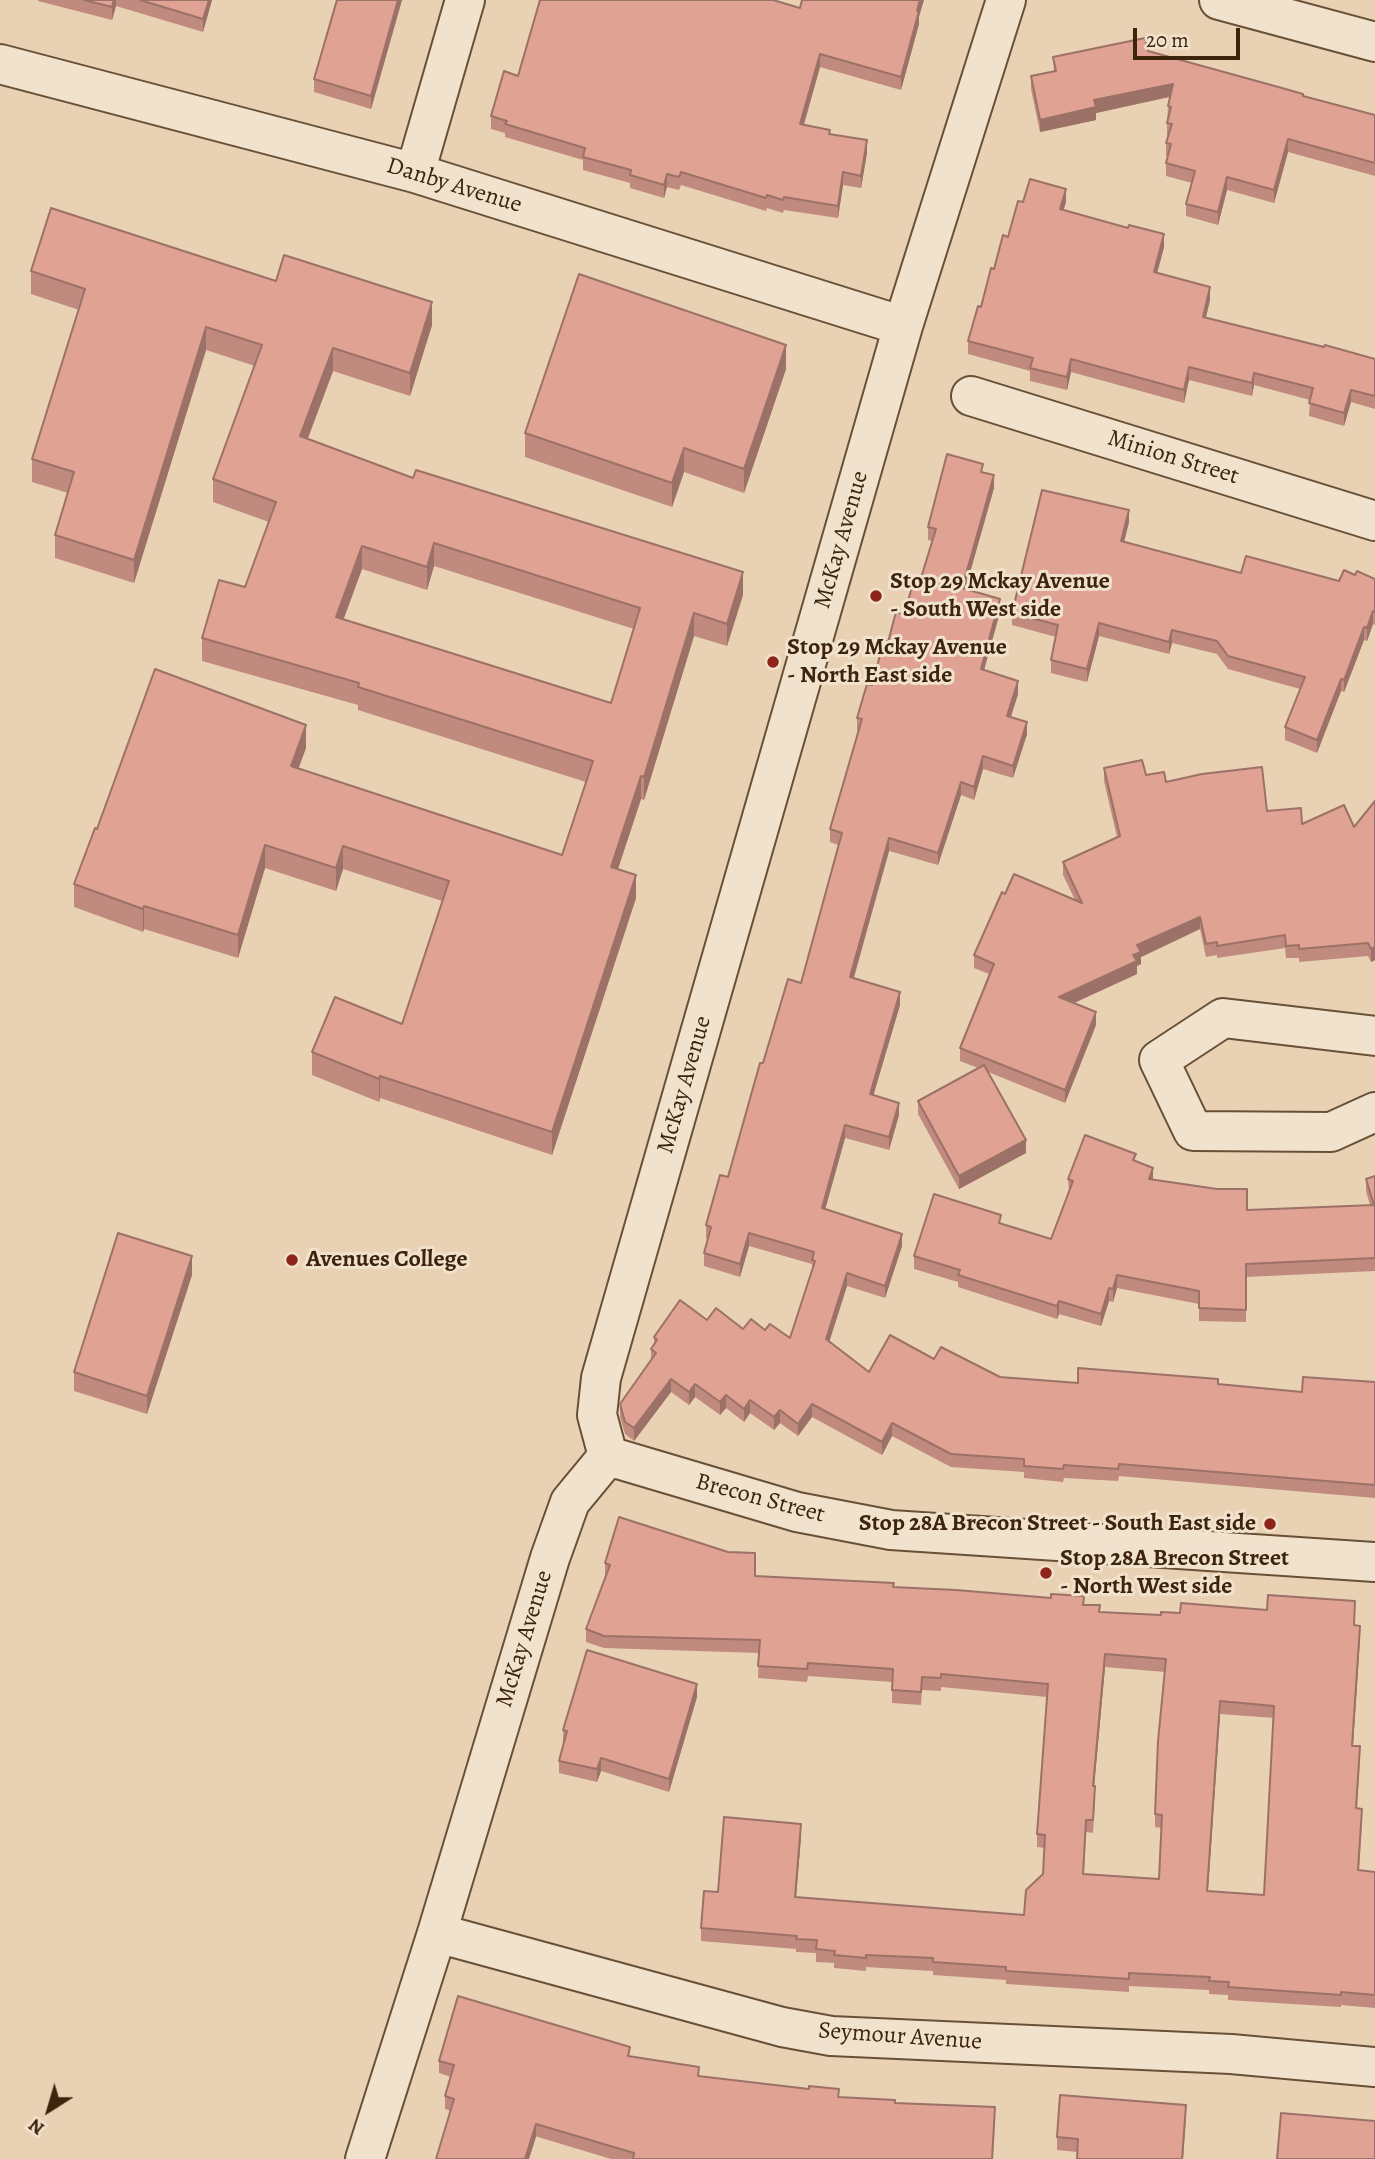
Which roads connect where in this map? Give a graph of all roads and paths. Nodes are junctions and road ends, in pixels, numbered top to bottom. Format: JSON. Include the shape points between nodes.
{"nodes":[{"id":1,"x":465,"y":0,"type":"edge"},
{"id":2,"x":1006,"y":0,"type":"edge"},
{"id":3,"x":1219,"y":0,"type":"edge"},
{"id":4,"x":1375,"y":42,"type":"edge"},
{"id":5,"x":0,"y":64,"type":"edge"},
{"id":6,"x":415,"y":173,"type":"junction"},
{"id":7,"x":903,"y":326,"type":"junction"},
{"id":8,"x":971,"y":396,"type":"dead end"},
{"id":9,"x":1375,"y":521,"type":"edge"},
{"id":10,"x":1375,"y":1036,"type":"edge"},
{"id":11,"x":1375,"y":1112,"type":"edge"},
{"id":12,"x":608,"y":1456,"type":"junction"},
{"id":13,"x":1375,"y":1562,"type":"edge"},
{"id":14,"x":437,"y":1933,"type":"junction"},
{"id":15,"x":1375,"y":2067,"type":"edge"},
{"id":16,"x":365,"y":2159,"type":"edge"}],
"edges":[{"from":1,"to":6,"type":"street"},
{"from":2,"to":7,"type":"street","name":"McKay Avenue"},
{"from":3,"to":4,"type":"street"},
{"from":5,"to":6,"type":"street","name":"Danby Avenue"},
{"from":6,"to":7,"type":"street","name":"Danby Avenue"},
{"from":7,"to":12,"type":"street","name":"McKay Avenue","via":[[601,1378],[597,1415]]},
{"from":8,"to":9,"type":"street","name":"Minion Street"},
{"from":10,"to":11,"type":"street","via":[[1223,1018],[1159,1060],[1193,1131],[1331,1132]]},
{"from":12,"to":13,"type":"street","name":"Brecon Street","via":[[797,1512],[891,1530]]},
{"from":12,"to":14,"type":"street","name":"McKay Avenue","via":[[570,1502]]},
{"from":14,"to":15,"type":"street","name":"Seymour Avenue","via":[[782,2027],[831,2036],[1231,2054]]},
{"from":14,"to":16,"type":"street","name":"McKay Avenue"}]}
